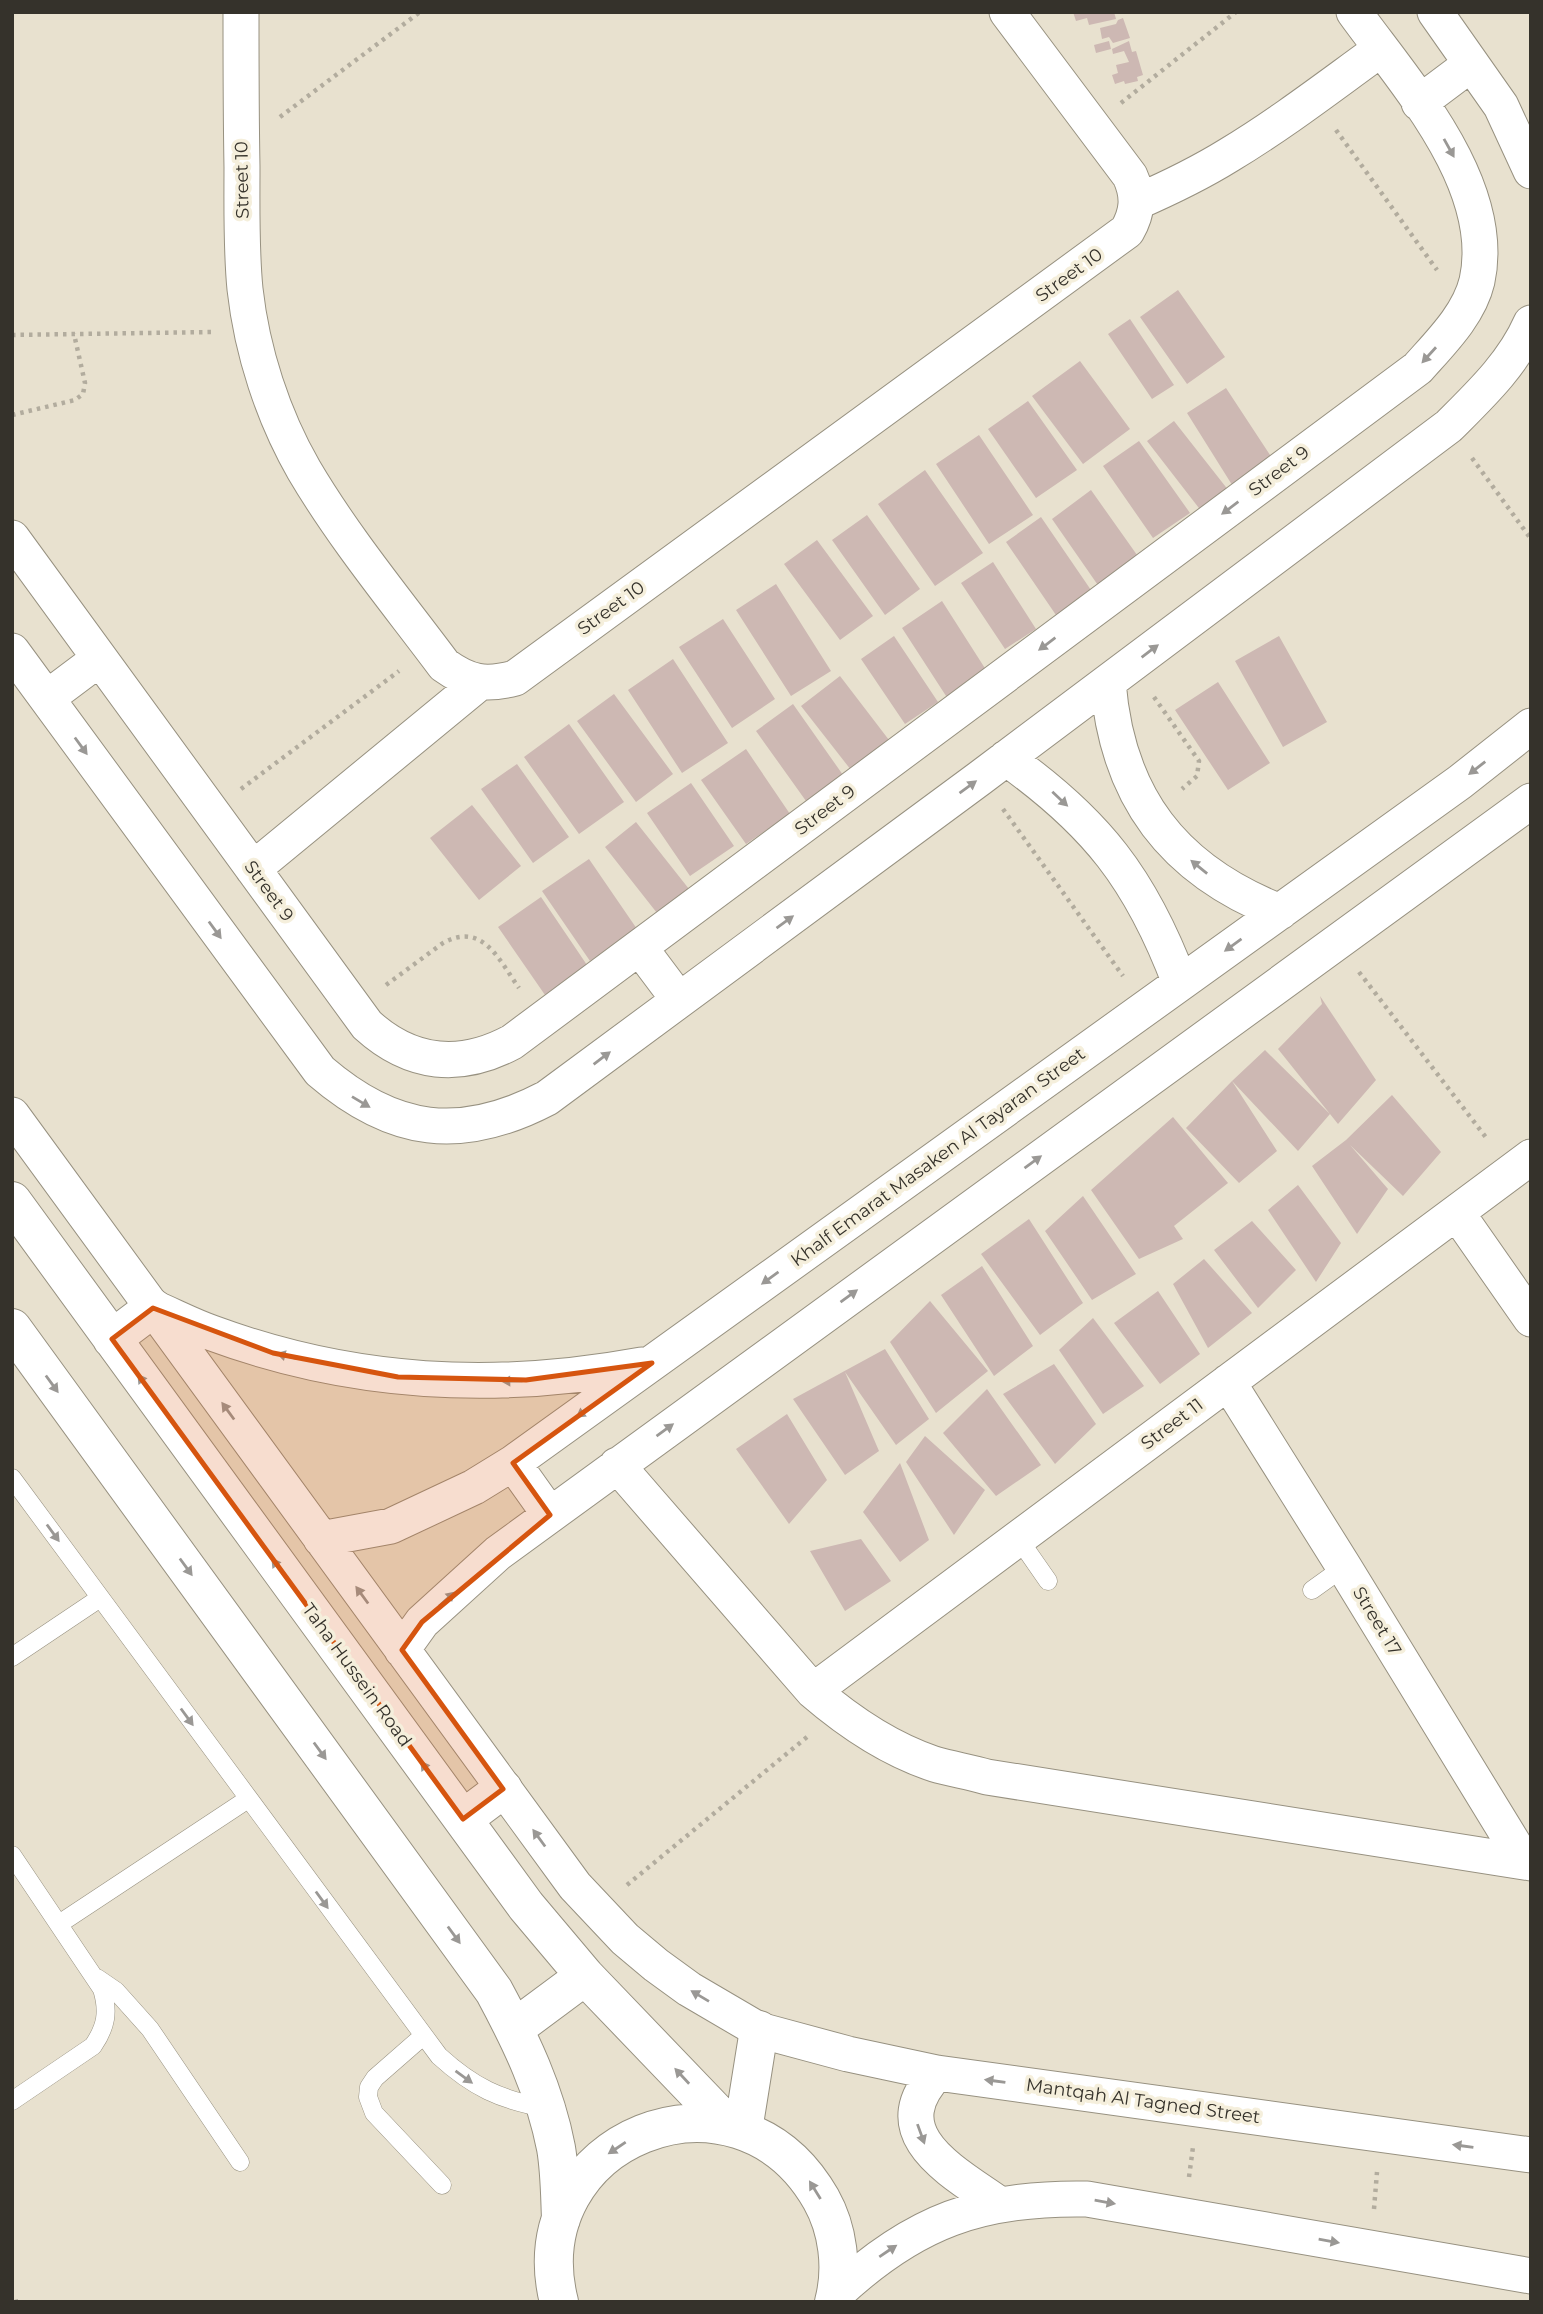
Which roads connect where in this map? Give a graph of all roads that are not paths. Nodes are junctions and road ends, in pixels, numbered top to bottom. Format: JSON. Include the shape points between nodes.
{"nodes":[{"id":1,"x":241,"y":12,"type":"edge"},
{"id":2,"x":1007,"y":12,"type":"edge"},
{"id":3,"x":1354,"y":12,"type":"edge"},
{"id":4,"x":1435,"y":12,"type":"edge"},
{"id":5,"x":1381,"y":49,"type":"junction"},
{"id":6,"x":1471,"y":64,"type":"junction"},
{"id":7,"x":1419,"y":103,"type":"junction"},
{"id":8,"x":1531,"y":171,"type":"edge"},
{"id":9,"x":1137,"y":202,"type":"junction"},
{"id":10,"x":1531,"y":323,"type":"edge"},
{"id":11,"x":12,"y":538,"type":"edge"},
{"id":12,"x":12,"y":651,"type":"edge"},
{"id":13,"x":99,"y":659,"type":"junction"},
{"id":14,"x":1119,"y":673,"type":"junction"},
{"id":15,"x":479,"y":682,"type":"junction"},
{"id":16,"x":47,"y":698,"type":"junction"},
{"id":17,"x":1531,"y":726,"type":"edge"},
{"id":18,"x":993,"y":768,"type":"junction"},
{"id":19,"x":1531,"y":801,"type":"edge"},
{"id":20,"x":253,"y":869,"type":"junction"},
{"id":21,"x":1279,"y":912,"type":"junction"},
{"id":22,"x":640,"y":948,"type":"junction"},
{"id":23,"x":1180,"y":983,"type":"junction"},
{"id":24,"x":679,"y":1000,"type":"junction"},
{"id":25,"x":12,"y":1115,"type":"edge"},
{"id":26,"x":1522,"y":1164,"type":"edge"},
{"id":27,"x":12,"y":1201,"type":"edge"},
{"id":28,"x":1457,"y":1213,"type":"junction"},
{"id":29,"x":153,"y":1308,"type":"junction"},
{"id":30,"x":1531,"y":1319,"type":"edge"},
{"id":31,"x":12,"y":1328,"type":"edge"},
{"id":32,"x":112,"y":1339,"type":"junction"},
{"id":33,"x":652,"y":1363,"type":"junction"},
{"id":34,"x":1228,"y":1382,"type":"junction"},
{"id":35,"x":513,"y":1463,"type":"junction"},
{"id":36,"x":617,"y":1465,"type":"junction"},
{"id":37,"x":12,"y":1478,"type":"edge"},
{"id":38,"x":550,"y":1515,"type":"junction"},
{"id":39,"x":1018,"y":1538,"type":"junction"},
{"id":40,"x":321,"y":1539,"type":"junction"},
{"id":41,"x":1344,"y":1567,"type":"junction"},
{"id":42,"x":1048,"y":1581,"type":"dead end"},
{"id":43,"x":1312,"y":1590,"type":"dead end"},
{"id":44,"x":100,"y":1598,"type":"junction"},
{"id":45,"x":402,"y":1650,"type":"junction"},
{"id":46,"x":12,"y":1657,"type":"edge"},
{"id":47,"x":825,"y":1701,"type":"junction"},
{"id":48,"x":503,"y":1789,"type":"junction"},
{"id":49,"x":248,"y":1799,"type":"junction"},
{"id":50,"x":463,"y":1819,"type":"junction"},
{"id":51,"x":12,"y":1855,"type":"edge"},
{"id":52,"x":1528,"y":1862,"type":"edge"},
{"id":53,"x":59,"y":1924,"type":"junction"},
{"id":54,"x":94,"y":1976,"type":"junction"},
{"id":55,"x":585,"y":1976,"type":"junction"},
{"id":56,"x":515,"y":2028,"type":"junction"},
{"id":57,"x":759,"y":2030,"type":"junction"},
{"id":58,"x":422,"y":2036,"type":"junction"},
{"id":59,"x":937,"y":2073,"type":"junction"},
{"id":60,"x":12,"y":2101,"type":"edge"},
{"id":61,"x":546,"y":2108,"type":"junction"},
{"id":62,"x":736,"y":2128,"type":"junction"},
{"id":63,"x":1531,"y":2155,"type":"edge"},
{"id":64,"x":240,"y":2162,"type":"dead end"},
{"id":65,"x":442,"y":2185,"type":"dead end"},
{"id":66,"x":999,"y":2204,"type":"junction"},
{"id":67,"x":561,"y":2219,"type":"junction"},
{"id":68,"x":1531,"y":2276,"type":"edge"},
{"id":69,"x":835,"y":2298,"type":"edge"},
{"id":70,"x":559,"y":2302,"type":"edge"}],
"edges":[{"from":1,"to":15,"type":"street","name":"Street 10","via":[[242,247],[245,289],[264,379],[304,469],[331,511],[444,665],[460,677]]},
{"from":2,"to":9,"type":"street","via":[[1130,176]]},
{"from":3,"to":5,"type":"street","name":"Street 9"},
{"from":4,"to":6,"type":"street"},
{"from":5,"to":7,"type":"street","name":"Street 9"},
{"from":5,"to":9,"type":"street","via":[[1228,156]]},
{"from":6,"to":7,"type":"street"},
{"from":6,"to":8,"type":"street","via":[[1501,106]]},
{"from":7,"to":22,"type":"street","name":"Street 9","one_way":true,"via":[[1450,147],[1465,181],[1480,247],[1477,281],[1466,309],[1418,368]]},
{"from":9,"to":15,"type":"street","name":"Street 10","via":[[1127,231],[1104,249],[515,678]]},
{"from":14,"to":10,"type":"street","one_way":true,"via":[[1449,426],[1493,381]]},
{"from":11,"to":13,"type":"street","name":"Street 9"},
{"from":12,"to":16,"type":"street"},
{"from":13,"to":16,"type":"street"},
{"from":13,"to":20,"type":"street","name":"Street 9"},
{"from":14,"to":18,"type":"street"},
{"from":21,"to":14,"type":"street","one_way":true,"via":[[1220,884],[1171,841],[1149,813],[1119,752],[1111,717]]},
{"from":15,"to":20,"type":"street"},
{"from":16,"to":24,"type":"street","one_way":true,"via":[[300,1048],[320,1071],[369,1108],[419,1123],[460,1126],[519,1112],[547,1098]]},
{"from":17,"to":21,"type":"street","name":"Khalf Emarat Masaken Al Tayaran Street","one_way":true},
{"from":18,"to":23,"type":"street","one_way":true,"via":[[1046,786],[1083,820],[1142,897]]},
{"from":24,"to":18,"type":"street","one_way":true},
{"from":36,"to":19,"type":"street","one_way":true},
{"from":20,"to":22,"type":"street","name":"Street 9","via":[[354,1009],[381,1038],[436,1060],[494,1052]]},
{"from":21,"to":23,"type":"street","name":"Khalf Emarat Masaken Al Tayaran Street","one_way":true},
{"from":22,"to":24,"type":"street"},
{"from":23,"to":33,"type":"street","name":"Khalf Emarat Masaken Al Tayaran Street","one_way":true},
{"from":25,"to":29,"type":"street","name":"Mantqah Al Tagned Street"},
{"from":26,"to":28,"type":"street","name":"Street 11"},
{"from":27,"to":32,"type":"main road","name":"Taha Hussein Road"},
{"from":28,"to":30,"type":"street"},
{"from":28,"to":34,"type":"street","name":"Street 11"},
{"from":29,"to":32,"type":"main road"},
{"from":33,"to":29,"type":"street","one_way":true,"via":[[526,1380],[398,1377],[273,1353]]},
{"from":40,"to":29,"type":"street","name":"Mantqah Al Tagned Street","one_way":true},
{"from":31,"to":56,"type":"main road","one_way":true,"via":[[469,1956]]},
{"from":50,"to":32,"type":"main road","name":"Taha Hussein Road","one_way":true},
{"from":33,"to":35,"type":"street","name":"Khalf Emarat Masaken Al Tayaran Street","one_way":true},
{"from":34,"to":39,"type":"street","name":"Street 11"},
{"from":34,"to":41,"type":"street","name":"Street 17"},
{"from":35,"to":38,"type":"street"},
{"from":35,"to":40,"type":"street","name":"Khalf Emarat Masaken Al Tayaran Street","via":[[391,1526]]},
{"from":36,"to":38,"type":"street"},
{"from":36,"to":47,"type":"street"},
{"from":37,"to":44,"type":"lane","one_way":true},
{"from":45,"to":38,"type":"street","one_way":true,"via":[[441,1604]]},
{"from":39,"to":42,"type":"lane"},
{"from":39,"to":47,"type":"street","name":"Street 11"},
{"from":45,"to":40,"type":"street","name":"Mantqah Al Tagned Street","one_way":true},
{"from":41,"to":43,"type":"lane"},
{"from":41,"to":52,"type":"street","name":"Street 17"},
{"from":44,"to":46,"type":"lane"},
{"from":44,"to":49,"type":"lane","one_way":true},
{"from":45,"to":48,"type":"street","name":"Mantqah Al Tagned Street"},
{"from":47,"to":52,"type":"street","via":[[883,1742],[934,1764],[987,1777]]},
{"from":48,"to":50,"type":"main road"},
{"from":57,"to":48,"type":"street","name":"Mantqah Al Tagned Street","one_way":true,"via":[[712,2004],[625,1939],[568,1877]]},
{"from":49,"to":53,"type":"lane"},
{"from":49,"to":58,"type":"lane","one_way":true},
{"from":50,"to":55,"type":"main road","name":"Taha Hussein Road","via":[[526,1906]]},
{"from":51,"to":53,"type":"lane"},
{"from":53,"to":54,"type":"lane"},
{"from":54,"to":60,"type":"lane","via":[[106,2004],[102,2034],[82,2055]]},
{"from":54,"to":64,"type":"lane","via":[[116,1991],[142,2019]]},
{"from":55,"to":56,"type":"main road"},
{"from":62,"to":55,"type":"main road","name":"Taha Hussein Road","one_way":true},
{"from":56,"to":61,"type":"main road"},
{"from":57,"to":59,"type":"street","name":"Mantqah Al Tagned Street"},
{"from":57,"to":62,"type":"main road"},
{"from":58,"to":61,"type":"lane","one_way":true,"via":[[457,2073],[478,2087]]},
{"from":58,"to":65,"type":"lane","via":[[375,2078],[368,2097],[374,2113]]},
{"from":63,"to":59,"type":"street","name":"Mantqah Al Tagned Street","one_way":true},
{"from":59,"to":66,"type":"street","one_way":true,"via":[[920,2096],[917,2126],[922,2140],[941,2163]]},
{"from":61,"to":67,"type":"main road","via":[[556,2150]]},
{"from":62,"to":67,"type":"main road","one_way":true,"via":[[699,2123],[641,2133],[592,2168]]},
{"from":69,"to":62,"type":"main road","one_way":true,"via":[[836,2236],[812,2183],[769,2143]]},
{"from":66,"to":68,"type":"street","one_way":true,"via":[[1087,2199]]},
{"from":69,"to":66,"type":"street","one_way":true,"via":[[887,2250],[916,2233]]},
{"from":67,"to":70,"type":"main road","via":[[553,2266]]}]}
